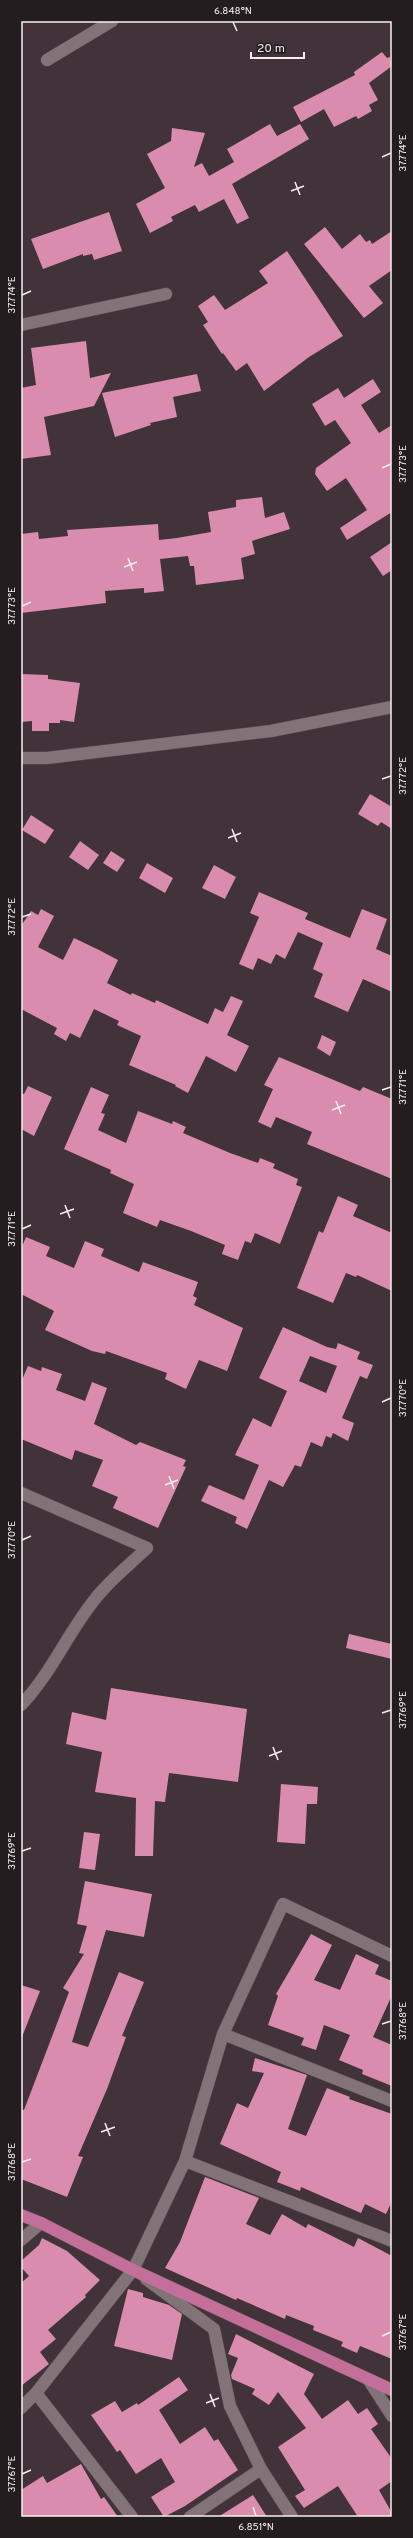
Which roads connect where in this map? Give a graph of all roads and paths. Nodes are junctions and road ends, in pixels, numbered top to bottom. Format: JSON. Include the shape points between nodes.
{"nodes":[{"id":1,"x":112,"y":21,"type":"edge"},
{"id":2,"x":48,"y":60,"type":"dead end"},
{"id":3,"x":166,"y":294,"type":"dead end"},
{"id":4,"x":21,"y":325,"type":"edge"},
{"id":5,"x":392,"y":707,"type":"edge"},
{"id":6,"x":21,"y":758,"type":"edge"},
{"id":7,"x":21,"y":1493,"type":"edge"},
{"id":8,"x":21,"y":1705,"type":"edge"},
{"id":9,"x":392,"y":1956,"type":"edge"},
{"id":10,"x":223,"y":2034,"type":"junction"},
{"id":11,"x":392,"y":2101,"type":"edge"},
{"id":12,"x":185,"y":2161,"type":"junction"},
{"id":13,"x":21,"y":2215,"type":"edge"},
{"id":14,"x":41,"y":2223,"type":"junction"},
{"id":15,"x":391,"y":2238,"type":"edge"},
{"id":16,"x":21,"y":2240,"type":"edge"},
{"id":17,"x":133,"y":2270,"type":"junction"},
{"id":18,"x":368,"y":2379,"type":"junction"},
{"id":19,"x":392,"y":2390,"type":"edge"},
{"id":20,"x":36,"y":2393,"type":"junction"},
{"id":21,"x":21,"y":2408,"type":"edge"},
{"id":22,"x":392,"y":2416,"type":"edge"},
{"id":23,"x":261,"y":2469,"type":"junction"},
{"id":24,"x":132,"y":2517,"type":"edge"},
{"id":25,"x":190,"y":2517,"type":"edge"},
{"id":26,"x":292,"y":2517,"type":"edge"}],
"edges":[{"from":1,"to":2,"type":"street"},
{"from":3,"to":4,"type":"street"},
{"from":5,"to":6,"type":"street","via":[[271,731],[47,758]]},
{"from":7,"to":8,"type":"street","via":[[148,1548],[110,1582],[89,1607],[34,1692]]},
{"from":9,"to":10,"type":"street","via":[[283,1904]]},
{"from":10,"to":11,"type":"street"},
{"from":10,"to":12,"type":"street"},
{"from":12,"to":15,"type":"street"},
{"from":12,"to":17,"type":"street"},
{"from":13,"to":14,"type":"main road"},
{"from":14,"to":16,"type":"street"},
{"from":14,"to":17,"type":"main road"},
{"from":17,"to":18,"type":"main road"},
{"from":17,"to":20,"type":"street"},
{"from":17,"to":23,"type":"street","via":[[214,2329],[230,2406]]},
{"from":18,"to":19,"type":"main road"},
{"from":18,"to":22,"type":"street"},
{"from":20,"to":21,"type":"street"},
{"from":20,"to":24,"type":"street"},
{"from":23,"to":25,"type":"street"},
{"from":23,"to":26,"type":"street"}]}
